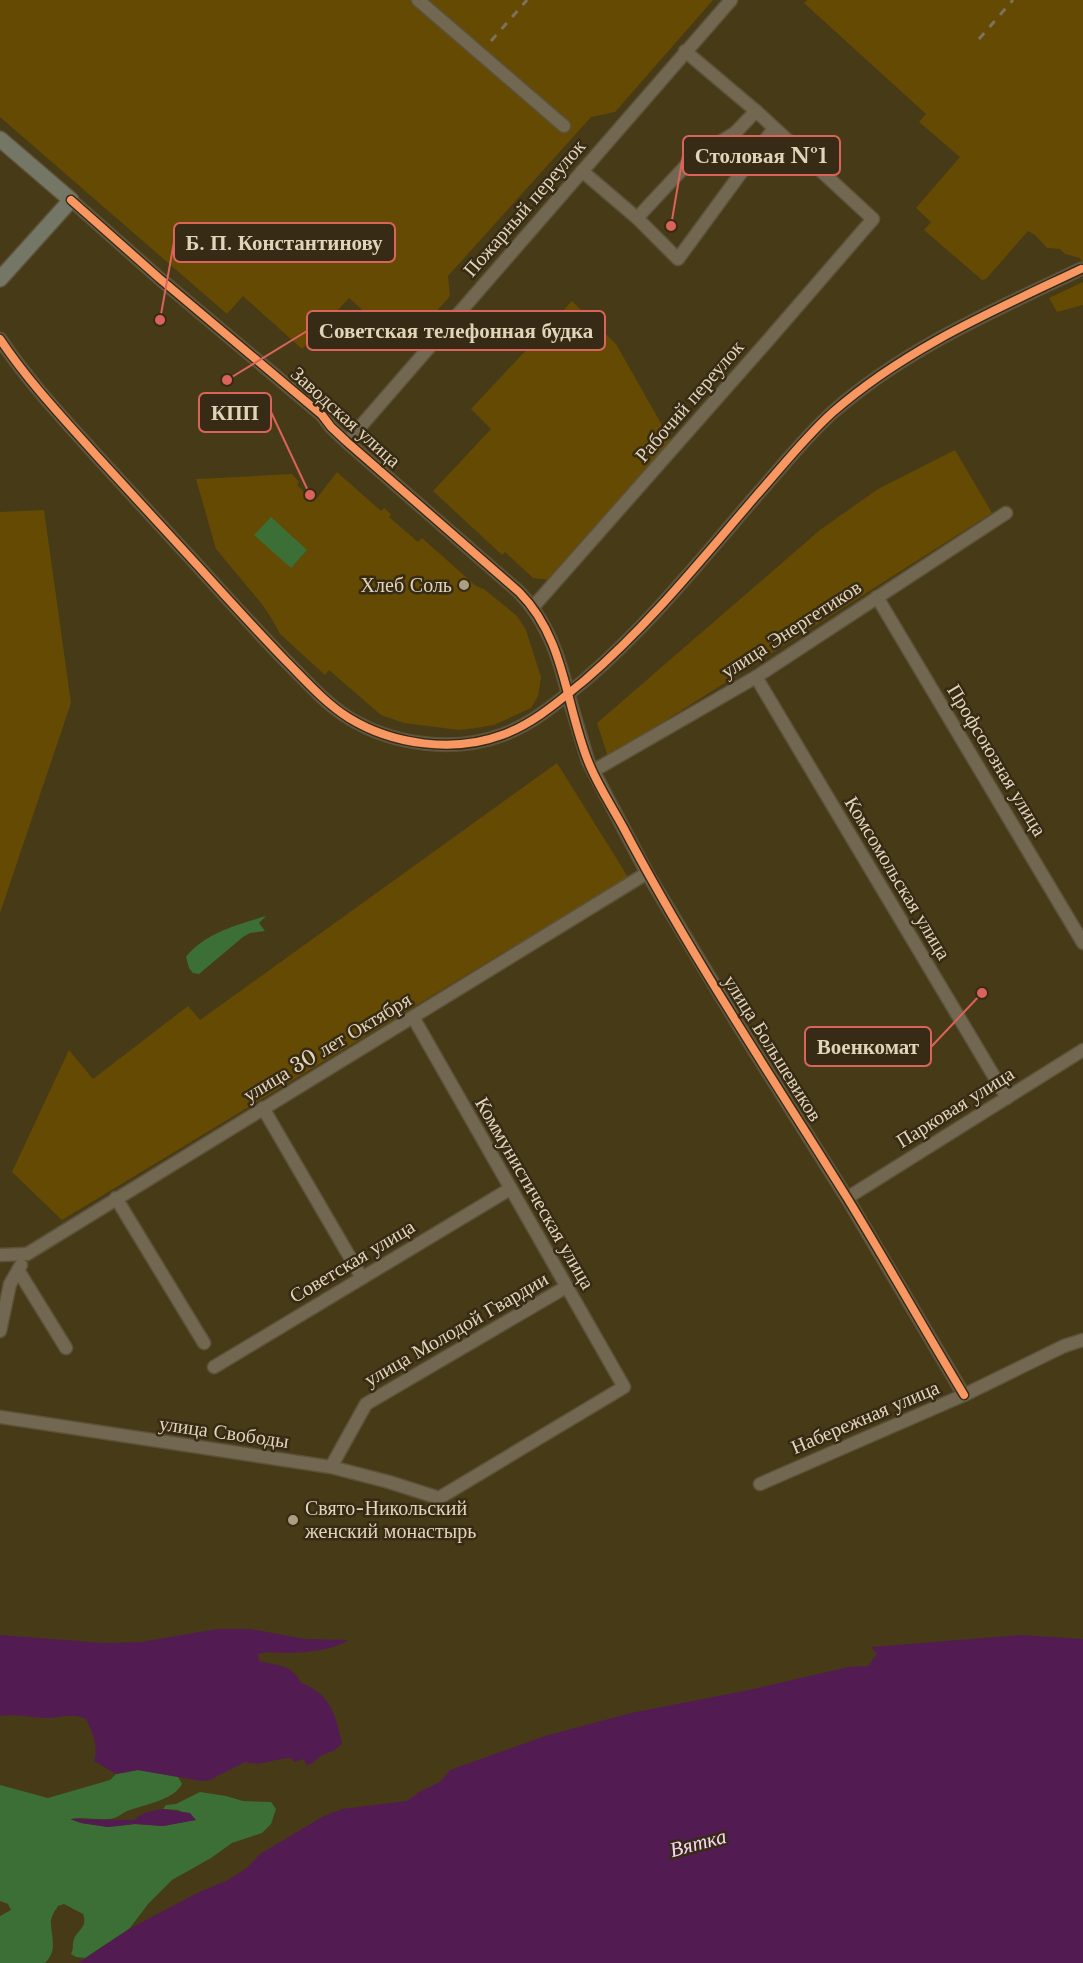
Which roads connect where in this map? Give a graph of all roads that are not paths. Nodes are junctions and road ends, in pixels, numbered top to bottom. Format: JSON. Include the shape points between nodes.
{"nodes":[{"id":1,"x":418,"y":0,"type":"edge"},
{"id":2,"x":731,"y":0,"type":"edge"},
{"id":3,"x":685,"y":51,"type":"junction"},
{"id":4,"x":756,"y":111,"type":"junction"},
{"id":5,"x":564,"y":126,"type":"dead end"},
{"id":6,"x":774,"y":128,"type":"junction"},
{"id":7,"x":0,"y":138,"type":"edge"},
{"id":8,"x":582,"y":171,"type":"junction"},
{"id":9,"x":71,"y":200,"type":"junction"},
{"id":10,"x":637,"y":218,"type":"junction"},
{"id":11,"x":1081,"y":269,"type":"dead end"},
{"id":12,"x":0,"y":279,"type":"edge"},
{"id":13,"x":0,"y":339,"type":"edge"},
{"id":14,"x":347,"y":442,"type":"junction"},
{"id":15,"x":1006,"y":513,"type":"dead end"},
{"id":16,"x":877,"y":597,"type":"junction"},
{"id":17,"x":533,"y":607,"type":"junction"},
{"id":18,"x":756,"y":677,"type":"junction"},
{"id":19,"x":572,"y":708,"type":"joint"},
{"id":20,"x":593,"y":771,"type":"junction"},
{"id":21,"x":647,"y":873,"type":"junction"},
{"id":22,"x":1083,"y":943,"type":"edge"},
{"id":23,"x":413,"y":1017,"type":"junction"},
{"id":24,"x":1083,"y":1050,"type":"edge"},
{"id":25,"x":1007,"y":1098,"type":"junction"},
{"id":26,"x":263,"y":1108,"type":"junction"},
{"id":27,"x":510,"y":1189,"type":"junction"},
{"id":28,"x":116,"y":1198,"type":"junction"},
{"id":29,"x":847,"y":1198,"type":"junction"},
{"id":30,"x":27,"y":1254,"type":"junction"},
{"id":31,"x":0,"y":1255,"type":"edge"},
{"id":32,"x":18,"y":1270,"type":"junction"},
{"id":33,"x":362,"y":1278,"type":"junction"},
{"id":34,"x":566,"y":1287,"type":"junction"},
{"id":35,"x":0,"y":1331,"type":"edge"},
{"id":36,"x":1083,"y":1340,"type":"edge"},
{"id":37,"x":204,"y":1343,"type":"dead end"},
{"id":38,"x":66,"y":1348,"type":"dead end"},
{"id":39,"x":214,"y":1367,"type":"dead end"},
{"id":40,"x":964,"y":1395,"type":"junction"},
{"id":41,"x":0,"y":1417,"type":"edge"},
{"id":42,"x":330,"y":1467,"type":"junction"},
{"id":43,"x":760,"y":1484,"type":"dead end"},
{"id":44,"x":439,"y":1498,"type":"joint"}],
"edges":[{"from":1,"to":5,"type":"street"},
{"from":2,"to":3,"type":"street","name":"Пожарный переулок"},
{"from":3,"to":4,"type":"street"},
{"from":3,"to":8,"type":"street","name":"Пожарный переулок"},
{"from":4,"to":6,"type":"street"},
{"from":4,"to":10,"type":"street","via":[[735,133],[692,159]]},
{"from":6,"to":10,"type":"street","via":[[678,260]]},
{"from":6,"to":17,"type":"street","name":"Рабочий переулок","via":[[873,219]]},
{"from":7,"to":9,"type":"main road","name":"Заводская улица"},
{"from":8,"to":10,"type":"street"},
{"from":8,"to":14,"type":"street","name":"Пожарный переулок"},
{"from":9,"to":12,"type":"main road"},
{"from":9,"to":14,"type":"street","name":"Заводская улица","via":[[322,415]]},
{"from":11,"to":13,"type":"street","via":[[924,346],[866,385],[802,443],[653,615],[611,657],[527,723],[500,736],[465,743],[432,744],[384,734],[353,720],[317,693],[58,413]]},
{"from":14,"to":17,"type":"street","name":"Заводская улица"},
{"from":15,"to":16,"type":"street","name":"улица Энергетиков"},
{"from":16,"to":18,"type":"street","name":"улица Энергетиков"},
{"from":16,"to":22,"type":"street","name":"Профсоюзная улица"},
{"from":17,"to":19,"type":"street","name":"Заводская улица","bridge":true,"via":[[554,645]]},
{"from":18,"to":20,"type":"street","name":"улица Энергетиков"},
{"from":18,"to":25,"type":"street","name":"Комсомольская улица"},
{"from":19,"to":20,"type":"street","name":"улица Большевиков"},
{"from":20,"to":21,"type":"street","name":"улица Большевиков"},
{"from":21,"to":23,"type":"street","name":"улица 30 лет Октября"},
{"from":21,"to":29,"type":"street","name":"улица Большевиков"},
{"from":23,"to":26,"type":"street","name":"улица 30 лет Октября"},
{"from":23,"to":27,"type":"street","name":"Коммунистическая улица"},
{"from":24,"to":25,"type":"street","name":"Парковая улица"},
{"from":25,"to":29,"type":"street","name":"Парковая улица"},
{"from":26,"to":28,"type":"street","name":"улица 30 лет Октября"},
{"from":26,"to":33,"type":"street"},
{"from":27,"to":33,"type":"street","name":"Советская улица"},
{"from":27,"to":34,"type":"street","name":"Коммунистическая улица"},
{"from":28,"to":30,"type":"street","name":"улица 30 лет Октября"},
{"from":28,"to":37,"type":"street"},
{"from":29,"to":40,"type":"street","name":"улица Большевиков"},
{"from":30,"to":31,"type":"street"},
{"from":30,"to":32,"type":"street"},
{"from":32,"to":35,"type":"street","via":[[10,1284]]},
{"from":32,"to":38,"type":"street"},
{"from":33,"to":39,"type":"street","name":"Советская улица"},
{"from":34,"to":42,"type":"street","name":"улица Молодой Гвардии","via":[[366,1404]]},
{"from":34,"to":44,"type":"street","name":"Коммунистическая улица","via":[[624,1388]]},
{"from":36,"to":40,"type":"street","name":"Набережная улица"},
{"from":40,"to":43,"type":"street","name":"Набережная улица"},
{"from":41,"to":42,"type":"street","name":"улица Свободы"},
{"from":42,"to":44,"type":"street","name":"улица Свободы"}]}
